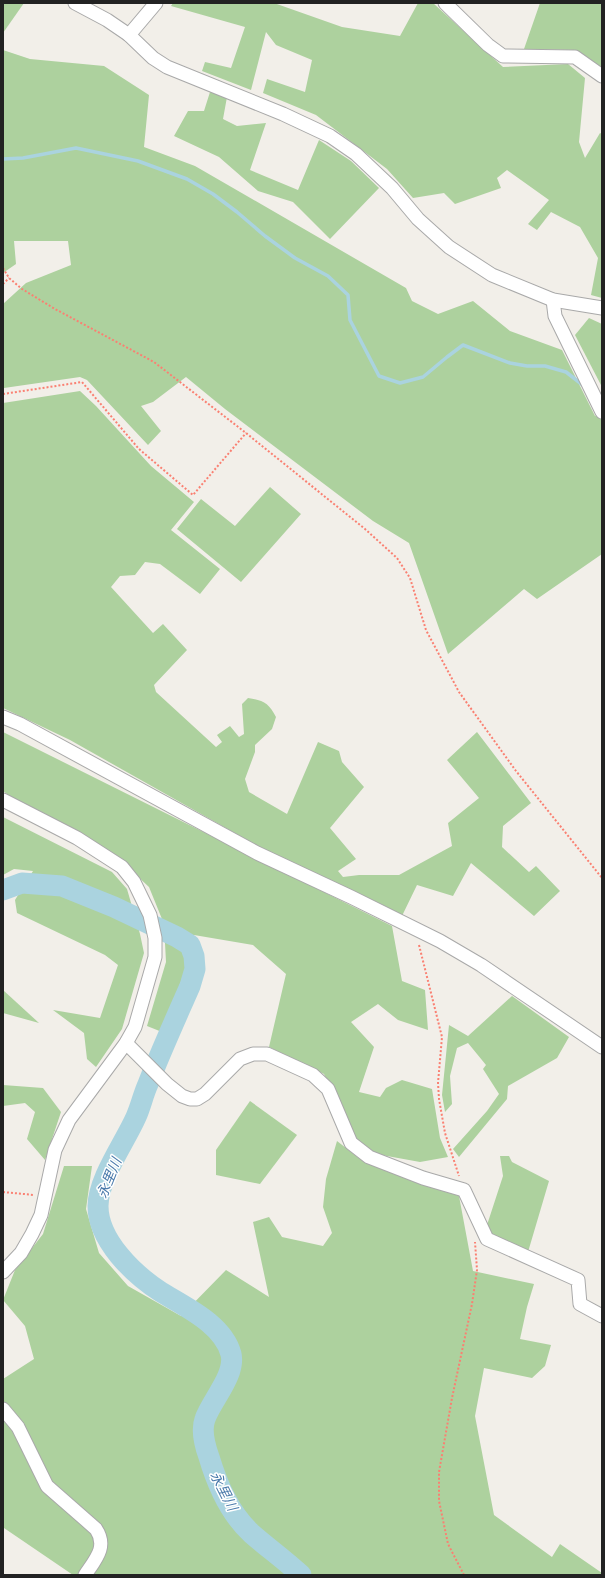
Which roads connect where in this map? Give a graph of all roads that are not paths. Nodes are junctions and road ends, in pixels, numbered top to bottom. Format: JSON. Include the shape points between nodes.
{"nodes":[{"id":1,"x":75,"y":3,"type":"edge"},
{"id":2,"x":156,"y":3,"type":"edge"},
{"id":3,"x":445,"y":3,"type":"edge"},
{"id":4,"x":129,"y":35,"type":"junction"},
{"id":5,"x":602,"y":76,"type":"edge"},
{"id":6,"x":553,"y":300,"type":"junction"},
{"id":7,"x":602,"y":308,"type":"edge"},
{"id":8,"x":602,"y":410,"type":"edge"},
{"id":9,"x":3,"y":717,"type":"edge"},
{"id":10,"x":3,"y":800,"type":"edge"},
{"id":11,"x":126,"y":1043,"type":"junction"},
{"id":12,"x":602,"y":1047,"type":"edge"},
{"id":13,"x":3,"y":1272,"type":"edge"},
{"id":14,"x":602,"y":1316,"type":"edge"},
{"id":15,"x":3,"y":1409,"type":"edge"},
{"id":16,"x":85,"y":1575,"type":"edge"}],
"edges":[{"from":1,"to":4,"type":"street"},
{"from":2,"to":4,"type":"street"},
{"from":3,"to":5,"type":"street","via":[[503,56],[575,57]]},
{"from":4,"to":6,"type":"street","via":[[153,58],[167,66],[330,136],[356,154],[449,247],[492,275]]},
{"from":6,"to":7,"type":"street"},
{"from":6,"to":8,"type":"street","via":[[555,316]]},
{"from":9,"to":12,"type":"street","via":[[47,738],[257,853],[417,929],[481,965]]},
{"from":10,"to":11,"type":"street","via":[[77,838],[122,867],[134,882],[150,915],[155,938],[155,957],[134,1027]]},
{"from":11,"to":13,"type":"street","via":[[69,1120],[55,1150],[41,1215],[21,1254]]},
{"from":11,"to":14,"type":"street","via":[[167,1084],[190,1099],[197,1099],[205,1094],[240,1059],[253,1054],[267,1054],[313,1075],[328,1089],[351,1143],[369,1157],[423,1178],[464,1190],[487,1239],[578,1280],[580,1304]]},
{"from":15,"to":16,"type":"street","via":[[18,1427],[47,1486],[100,1535],[100,1549]]}]}
